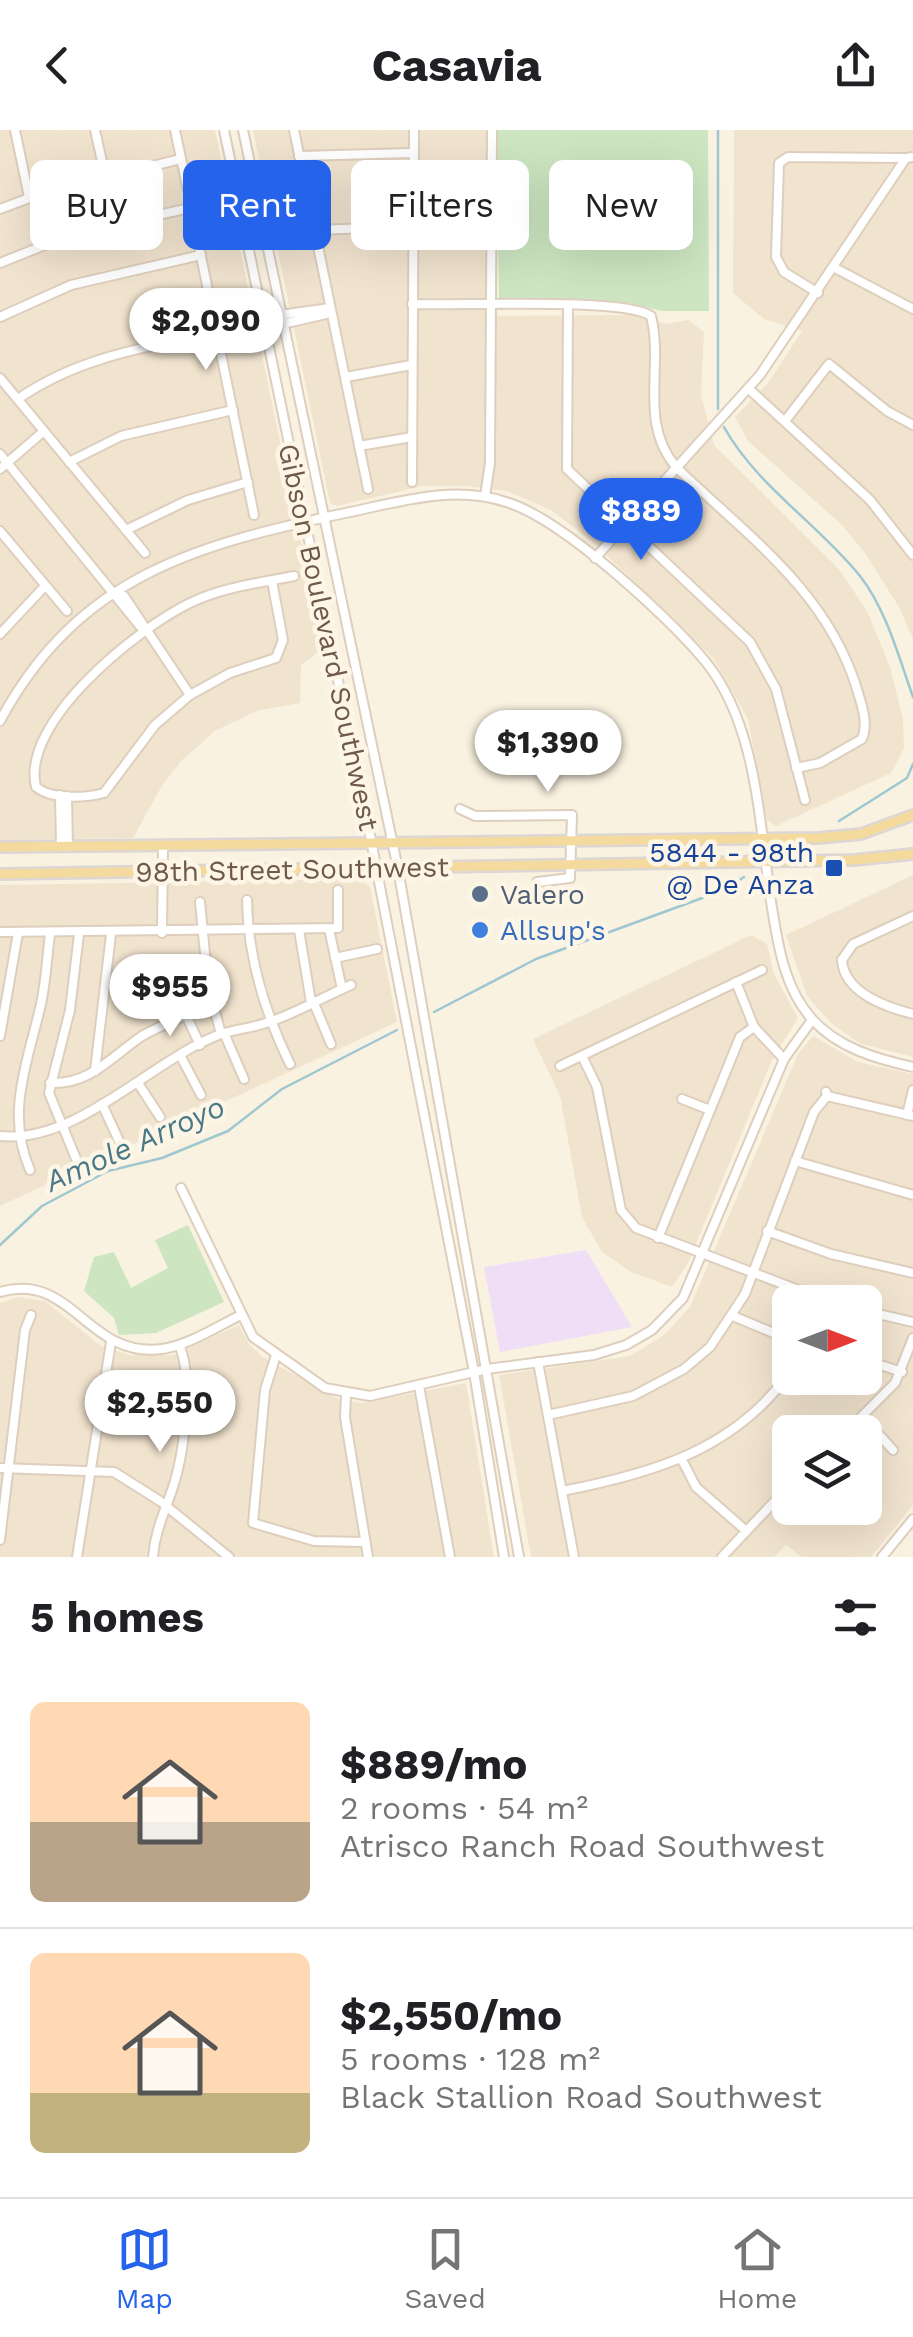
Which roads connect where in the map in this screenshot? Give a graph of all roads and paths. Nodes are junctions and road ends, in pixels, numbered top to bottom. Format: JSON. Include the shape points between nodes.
{"nodes":[{"id":1,"x":15,"y":130,"type":"edge"},
{"id":2,"x":95,"y":130,"type":"edge"},
{"id":3,"x":175,"y":130,"type":"edge"},
{"id":4,"x":224,"y":130,"type":"edge"},
{"id":5,"x":243,"y":130,"type":"edge"},
{"id":6,"x":294,"y":130,"type":"edge"},
{"id":7,"x":414,"y":130,"type":"edge"},
{"id":8,"x":492,"y":130,"type":"edge"},
{"id":9,"x":414,"y":153,"type":"junction"},
{"id":10,"x":300,"y":156,"type":"junction"},
{"id":11,"x":910,"y":158,"type":"edge"},
{"id":12,"x":181,"y":159,"type":"junction"},
{"id":13,"x":101,"y":160,"type":"edge"},
{"id":14,"x":230,"y":160,"type":"edge"},
{"id":15,"x":249,"y":160,"type":"edge"},
{"id":16,"x":301,"y":160,"type":"edge"},
{"id":17,"x":163,"y":163,"type":"edge"},
{"id":18,"x":183,"y":168,"type":"edge"},
{"id":19,"x":29,"y":198,"type":"joint"},
{"id":20,"x":0,"y":209,"type":"edge"},
{"id":21,"x":30,"y":250,"type":"edge"},
{"id":22,"x":199,"y":250,"type":"edge"},
{"id":23,"x":249,"y":250,"type":"edge"},
{"id":24,"x":268,"y":250,"type":"edge"},
{"id":25,"x":319,"y":250,"type":"edge"},
{"id":26,"x":200,"y":255,"type":"junction"},
{"id":27,"x":0,"y":263,"type":"edge"},
{"id":28,"x":835,"y":268,"type":"junction"},
{"id":29,"x":818,"y":292,"type":"junction"},
{"id":30,"x":412,"y":304,"type":"junction"},
{"id":31,"x":491,"y":306,"type":"junction"},
{"id":32,"x":568,"y":307,"type":"junction"},
{"id":33,"x":330,"y":308,"type":"junction"},
{"id":34,"x":913,"y":309,"type":"edge"},
{"id":35,"x":0,"y":318,"type":"edge"},
{"id":36,"x":282,"y":318,"type":"junction"},
{"id":37,"x":236,"y":322,"type":"junction"},
{"id":38,"x":265,"y":322,"type":"junction"},
{"id":39,"x":216,"y":332,"type":"junction"},
{"id":40,"x":238,"y":333,"type":"junction"},
{"id":41,"x":411,"y":365,"type":"junction"},
{"id":42,"x":346,"y":376,"type":"junction"},
{"id":43,"x":0,"y":378,"type":"edge"},
{"id":44,"x":749,"y":389,"type":"junction"},
{"id":45,"x":18,"y":399,"type":"junction"},
{"id":46,"x":233,"y":410,"type":"junction"},
{"id":47,"x":785,"y":421,"type":"junction"},
{"id":48,"x":913,"y":426,"type":"edge"},
{"id":49,"x":44,"y":431,"type":"junction"},
{"id":50,"x":412,"y":437,"type":"junction"},
{"id":51,"x":360,"y":446,"type":"junction"},
{"id":52,"x":0,"y":454,"type":"edge"},
{"id":53,"x":70,"y":462,"type":"junction"},
{"id":54,"x":4,"y":466,"type":"edge"},
{"id":55,"x":676,"y":467,"type":"junction"},
{"id":56,"x":248,"y":482,"type":"junction"},
{"id":57,"x":412,"y":482,"type":"dead end"},
{"id":58,"x":368,"y":489,"type":"dead end"},
{"id":59,"x":484,"y":496,"type":"junction"},
{"id":60,"x":254,"y":515,"type":"dead end"},
{"id":61,"x":324,"y":518,"type":"junction"},
{"id":62,"x":308,"y":521,"type":"junction"},
{"id":63,"x":626,"y":524,"type":"junction"},
{"id":64,"x":126,"y":530,"type":"junction"},
{"id":65,"x":0,"y":531,"type":"edge"},
{"id":66,"x":912,"y":551,"type":"edge"},
{"id":67,"x":144,"y":552,"type":"dead end"},
{"id":68,"x":595,"y":558,"type":"junction"},
{"id":69,"x":294,"y":576,"type":"dead end"},
{"id":70,"x":272,"y":580,"type":"junction"},
{"id":71,"x":45,"y":586,"type":"junction"},
{"id":72,"x":114,"y":592,"type":"junction"},
{"id":73,"x":68,"y":611,"type":"dead end"},
{"id":74,"x":144,"y":631,"type":"junction"},
{"id":75,"x":0,"y":634,"type":"edge"},
{"id":76,"x":190,"y":695,"type":"junction"},
{"id":77,"x":6,"y":700,"type":"edge"},
{"id":78,"x":1,"y":715,"type":"edge"},
{"id":79,"x":796,"y":768,"type":"junction"},
{"id":80,"x":64,"y":796,"type":"junction"},
{"id":81,"x":805,"y":800,"type":"dead end"},
{"id":82,"x":460,"y":809,"type":"dead end"},
{"id":83,"x":913,"y":815,"type":"edge"},
{"id":84,"x":760,"y":838,"type":"junction"},
{"id":85,"x":573,"y":840,"type":"junction"},
{"id":86,"x":371,"y":842,"type":"junction"},
{"id":87,"x":390,"y":842,"type":"junction"},
{"id":88,"x":64,"y":847,"type":"junction"},
{"id":89,"x":163,"y":847,"type":"junction"},
{"id":90,"x":0,"y":848,"type":"edge"},
{"id":91,"x":913,"y":854,"type":"edge"},
{"id":92,"x":764,"y":861,"type":"junction"},
{"id":93,"x":573,"y":862,"type":"junction"},
{"id":94,"x":376,"y":869,"type":"junction"},
{"id":95,"x":398,"y":869,"type":"junction"},
{"id":96,"x":162,"y":872,"type":"junction"},
{"id":97,"x":0,"y":874,"type":"edge"},
{"id":98,"x":537,"y":882,"type":"dead end"},
{"id":99,"x":338,"y":890,"type":"dead end"},
{"id":100,"x":247,"y":900,"type":"dead end"},
{"id":101,"x":200,"y":902,"type":"dead end"},
{"id":102,"x":913,"y":916,"type":"edge"},
{"id":103,"x":334,"y":928,"type":"junction"},
{"id":104,"x":299,"y":930,"type":"junction"},
{"id":105,"x":0,"y":932,"type":"edge"},
{"id":106,"x":204,"y":932,"type":"junction"},
{"id":107,"x":251,"y":932,"type":"junction"},
{"id":108,"x":18,"y":933,"type":"junction"},
{"id":109,"x":50,"y":934,"type":"junction"},
{"id":110,"x":79,"y":934,"type":"junction"},
{"id":111,"x":110,"y":934,"type":"junction"},
{"id":112,"x":162,"y":934,"type":"junction"},
{"id":113,"x":377,"y":950,"type":"dead end"},
{"id":114,"x":335,"y":958,"type":"junction"},
{"id":115,"x":830,"y":958,"type":"dead end"},
{"id":116,"x":842,"y":960,"type":"junction"},
{"id":117,"x":762,"y":970,"type":"dead end"},
{"id":118,"x":736,"y":982,"type":"junction"},
{"id":119,"x":312,"y":1001,"type":"junction"},
{"id":120,"x":913,"y":1014,"type":"edge"},
{"id":121,"x":812,"y":1020,"type":"junction"},
{"id":122,"x":270,"y":1022,"type":"junction"},
{"id":123,"x":754,"y":1027,"type":"junction"},
{"id":124,"x":222,"y":1034,"type":"junction"},
{"id":125,"x":0,"y":1036,"type":"edge"},
{"id":126,"x":331,"y":1044,"type":"dead end"},
{"id":127,"x":200,"y":1045,"type":"junction"},
{"id":128,"x":180,"y":1054,"type":"junction"},
{"id":129,"x":582,"y":1056,"type":"junction"},
{"id":130,"x":784,"y":1059,"type":"junction"},
{"id":131,"x":290,"y":1064,"type":"dead end"},
{"id":132,"x":560,"y":1066,"type":"dead end"},
{"id":133,"x":913,"y":1067,"type":"edge"},
{"id":134,"x":95,"y":1072,"type":"junction"},
{"id":135,"x":244,"y":1079,"type":"dead end"},
{"id":136,"x":50,"y":1083,"type":"junction"},
{"id":137,"x":138,"y":1083,"type":"junction"},
{"id":138,"x":913,"y":1090,"type":"edge"},
{"id":139,"x":201,"y":1095,"type":"dead end"},
{"id":140,"x":682,"y":1099,"type":"dead end"},
{"id":141,"x":102,"y":1104,"type":"junction"},
{"id":142,"x":710,"y":1110,"type":"junction"},
{"id":143,"x":910,"y":1115,"type":"edge"},
{"id":144,"x":160,"y":1117,"type":"dead end"},
{"id":145,"x":60,"y":1124,"type":"junction"},
{"id":146,"x":0,"y":1136,"type":"edge"},
{"id":147,"x":17,"y":1137,"type":"junction"},
{"id":148,"x":120,"y":1143,"type":"dead end"},
{"id":149,"x":77,"y":1160,"type":"dead end"},
{"id":150,"x":794,"y":1161,"type":"junction"},
{"id":151,"x":30,"y":1170,"type":"dead end"},
{"id":152,"x":181,"y":1188,"type":"dead end"},
{"id":153,"x":913,"y":1194,"type":"edge"},
{"id":154,"x":767,"y":1231,"type":"junction"},
{"id":155,"x":658,"y":1238,"type":"junction"},
{"id":156,"x":703,"y":1256,"type":"junction"},
{"id":157,"x":913,"y":1273,"type":"edge"},
{"id":158,"x":752,"y":1276,"type":"junction"},
{"id":159,"x":779,"y":1285,"type":"edge"},
{"id":160,"x":0,"y":1292,"type":"edge"},
{"id":161,"x":241,"y":1315,"type":"junction"},
{"id":162,"x":882,"y":1315,"type":"edge"},
{"id":163,"x":30,"y":1316,"type":"dead end"},
{"id":164,"x":733,"y":1316,"type":"junction"},
{"id":165,"x":913,"y":1322,"type":"edge"},
{"id":166,"x":772,"y":1332,"type":"edge"},
{"id":167,"x":913,"y":1338,"type":"edge"},
{"id":168,"x":112,"y":1342,"type":"junction"},
{"id":169,"x":179,"y":1345,"type":"junction"},
{"id":170,"x":276,"y":1355,"type":"junction"},
{"id":171,"x":538,"y":1362,"type":"junction"},
{"id":172,"x":882,"y":1366,"type":"edge"},
{"id":173,"x":487,"y":1369,"type":"junction"},
{"id":174,"x":474,"y":1372,"type":"junction"},
{"id":175,"x":902,"y":1372,"type":"junction"},
{"id":176,"x":420,"y":1386,"type":"junction"},
{"id":177,"x":772,"y":1391,"type":"edge"},
{"id":178,"x":346,"y":1395,"type":"junction"},
{"id":179,"x":548,"y":1415,"type":"junction"},
{"id":180,"x":865,"y":1415,"type":"edge"},
{"id":181,"x":882,"y":1438,"type":"edge"},
{"id":182,"x":893,"y":1450,"type":"dead end"},
{"id":183,"x":682,"y":1460,"type":"junction"},
{"id":184,"x":4,"y":1468,"type":"edge"},
{"id":185,"x":92,"y":1469,"type":"junction"},
{"id":186,"x":562,"y":1491,"type":"junction"},
{"id":187,"x":772,"y":1502,"type":"edge"},
{"id":188,"x":166,"y":1505,"type":"junction"},
{"id":189,"x":913,"y":1519,"type":"edge"},
{"id":190,"x":744,"y":1529,"type":"junction"},
{"id":191,"x":0,"y":1540,"type":"edge"},
{"id":192,"x":366,"y":1542,"type":"junction"},
{"id":193,"x":77,"y":1557,"type":"edge"},
{"id":194,"x":153,"y":1557,"type":"edge"},
{"id":195,"x":229,"y":1557,"type":"edge"},
{"id":196,"x":368,"y":1557,"type":"edge"},
{"id":197,"x":450,"y":1557,"type":"edge"},
{"id":198,"x":504,"y":1557,"type":"edge"},
{"id":199,"x":519,"y":1557,"type":"edge"},
{"id":200,"x":574,"y":1557,"type":"edge"},
{"id":201,"x":722,"y":1557,"type":"edge"},
{"id":202,"x":882,"y":1557,"type":"edge"}],
"edges":[{"from":1,"to":19,"type":"street"},
{"from":2,"to":13,"type":"street"},
{"from":3,"to":12,"type":"street"},
{"from":4,"to":14,"type":"street","name":"Gibson Boulevard Southwest"},
{"from":5,"to":15,"type":"street","name":"Gibson Boulevard Southwest"},
{"from":6,"to":10,"type":"street"},
{"from":7,"to":9,"type":"street"},
{"from":8,"to":31,"type":"street"},
{"from":9,"to":10,"type":"street"},
{"from":9,"to":30,"type":"street"},
{"from":10,"to":16,"type":"street"},
{"from":11,"to":28,"type":"street"},
{"from":11,"to":29,"type":"street","via":[[788,157],[778,163],[776,258],[784,272]]},
{"from":12,"to":17,"type":"street"},
{"from":12,"to":18,"type":"street"},
{"from":19,"to":20,"type":"street"},
{"from":21,"to":27,"type":"street"},
{"from":22,"to":26,"type":"street"},
{"from":23,"to":38,"type":"street","name":"Gibson Boulevard Southwest"},
{"from":24,"to":36,"type":"street","name":"Gibson Boulevard Southwest"},
{"from":25,"to":33,"type":"street"},
{"from":26,"to":35,"type":"street","via":[[71,286]]},
{"from":26,"to":39,"type":"street"},
{"from":28,"to":29,"type":"street"},
{"from":28,"to":34,"type":"street"},
{"from":29,"to":44,"type":"street"},
{"from":30,"to":31,"type":"street"},
{"from":30,"to":41,"type":"street"},
{"from":31,"to":32,"type":"street"},
{"from":31,"to":59,"type":"street"},
{"from":32,"to":55,"type":"street","via":[[630,308],[650,316],[655,431]]},
{"from":32,"to":63,"type":"street","via":[[568,468]]},
{"from":33,"to":36,"type":"street","via":[[326,314]]},
{"from":33,"to":42,"type":"street"},
{"from":36,"to":38,"type":"street"},
{"from":36,"to":61,"type":"street","name":"Gibson Boulevard Southwest"},
{"from":37,"to":38,"type":"street"},
{"from":37,"to":39,"type":"street"},
{"from":37,"to":40,"type":"street"},
{"from":38,"to":40,"type":"street"},
{"from":38,"to":62,"type":"street","name":"Gibson Boulevard Southwest"},
{"from":39,"to":40,"type":"street"},
{"from":39,"to":45,"type":"street","via":[[97,360]]},
{"from":39,"to":46,"type":"street"},
{"from":41,"to":42,"type":"street"},
{"from":41,"to":50,"type":"street"},
{"from":42,"to":51,"type":"street"},
{"from":43,"to":45,"type":"street"},
{"from":44,"to":47,"type":"street"},
{"from":44,"to":55,"type":"street"},
{"from":45,"to":49,"type":"street"},
{"from":46,"to":53,"type":"street","via":[[121,436]]},
{"from":46,"to":56,"type":"street"},
{"from":47,"to":48,"type":"street","via":[[829,364]]},
{"from":47,"to":66,"type":"street","via":[[870,500]]},
{"from":49,"to":53,"type":"street"},
{"from":49,"to":54,"type":"street"},
{"from":50,"to":51,"type":"street"},
{"from":50,"to":57,"type":"street"},
{"from":51,"to":58,"type":"street"},
{"from":52,"to":54,"type":"street"},
{"from":53,"to":64,"type":"street"},
{"from":54,"to":72,"type":"street"},
{"from":55,"to":63,"type":"street"},
{"from":55,"to":79,"type":"street","via":[[799,581],[849,664],[865,731],[856,745]]},
{"from":56,"to":60,"type":"street"},
{"from":56,"to":64,"type":"street","via":[[178,504]]},
{"from":59,"to":61,"type":"street","via":[[435,495]]},
{"from":59,"to":68,"type":"street","via":[[538,514]]},
{"from":61,"to":62,"type":"street"},
{"from":61,"to":87,"type":"street","name":"Gibson Boulevard Southwest"},
{"from":62,"to":72,"type":"street","via":[[194,550]]},
{"from":62,"to":86,"type":"street","name":"Gibson Boulevard Southwest"},
{"from":63,"to":68,"type":"street"},
{"from":63,"to":79,"type":"street","via":[[750,642],[776,689]]},
{"from":64,"to":67,"type":"street"},
{"from":65,"to":71,"type":"street"},
{"from":68,"to":84,"type":"street","via":[[696,651],[721,684],[746,748]]},
{"from":69,"to":70,"type":"street"},
{"from":70,"to":74,"type":"street","via":[[192,602]]},
{"from":70,"to":76,"type":"street","via":[[283,640],[278,654]]},
{"from":71,"to":73,"type":"street"},
{"from":71,"to":75,"type":"street"},
{"from":72,"to":74,"type":"street"},
{"from":72,"to":77,"type":"street"},
{"from":74,"to":76,"type":"street"},
{"from":74,"to":80,"type":"street","via":[[75,693],[42,743],[34,763],[36,787]]},
{"from":76,"to":80,"type":"street","via":[[156,724],[104,793]]},
{"from":77,"to":78,"type":"street"},
{"from":79,"to":81,"type":"street"},
{"from":80,"to":88,"type":"street"},
{"from":82,"to":85,"type":"street","via":[[476,816],[569,814]]},
{"from":83,"to":84,"type":"main road","name":"98th Street Southwest","via":[[861,834]]},
{"from":84,"to":85,"type":"main road","name":"98th Street Southwest"},
{"from":84,"to":92,"type":"street"},
{"from":85,"to":87,"type":"main road","name":"98th Street Southwest"},
{"from":85,"to":93,"type":"street"},
{"from":86,"to":87,"type":"main road","name":"98th Street Southwest"},
{"from":86,"to":89,"type":"main road","name":"98th Street Southwest"},
{"from":86,"to":94,"type":"street","name":"Gibson Boulevard Southwest"},
{"from":87,"to":95,"type":"street","name":"Gibson Boulevard Southwest"},
{"from":88,"to":89,"type":"main road","name":"98th Street Southwest"},
{"from":88,"to":90,"type":"main road","name":"98th Street Southwest"},
{"from":89,"to":96,"type":"street"},
{"from":91,"to":92,"type":"main road","name":"98th Street Southwest"},
{"from":92,"to":93,"type":"main road","name":"98th Street Southwest"},
{"from":92,"to":121,"type":"street","via":[[783,966]]},
{"from":93,"to":95,"type":"main road","name":"98th Street Southwest"},
{"from":93,"to":98,"type":"street","via":[[566,880]]},
{"from":94,"to":95,"type":"main road","name":"98th Street Southwest"},
{"from":94,"to":96,"type":"main road","name":"98th Street Southwest"},
{"from":94,"to":174,"type":"street","name":"Gibson Boulevard Southwest"},
{"from":95,"to":173,"type":"street","name":"Gibson Boulevard Southwest"},
{"from":96,"to":97,"type":"main road","name":"98th Street Southwest"},
{"from":96,"to":112,"type":"street"},
{"from":99,"to":103,"type":"street"},
{"from":100,"to":107,"type":"street"},
{"from":101,"to":106,"type":"street"},
{"from":102,"to":116,"type":"street","via":[[853,944]]},
{"from":103,"to":104,"type":"street"},
{"from":103,"to":114,"type":"street"},
{"from":104,"to":107,"type":"street"},
{"from":104,"to":119,"type":"street"},
{"from":105,"to":108,"type":"street"},
{"from":106,"to":107,"type":"street"},
{"from":106,"to":112,"type":"street"},
{"from":106,"to":124,"type":"street","via":[[208,985]]},
{"from":107,"to":122,"type":"street","via":[[255,976]]},
{"from":108,"to":109,"type":"street"},
{"from":108,"to":125,"type":"street"},
{"from":109,"to":110,"type":"street"},
{"from":109,"to":147,"type":"street","via":[[42,1000],[21,1079]]},
{"from":110,"to":111,"type":"street"},
{"from":110,"to":136,"type":"street","via":[[70,1010]]},
{"from":111,"to":112,"type":"street"},
{"from":111,"to":134,"type":"street"},
{"from":113,"to":114,"type":"street"},
{"from":114,"to":119,"type":"street","via":[[347,987]]},
{"from":115,"to":116,"type":"street"},
{"from":116,"to":120,"type":"street","via":[[855,986]]},
{"from":117,"to":118,"type":"street"},
{"from":118,"to":123,"type":"street"},
{"from":118,"to":129,"type":"street"},
{"from":119,"to":122,"type":"street"},
{"from":119,"to":126,"type":"street"},
{"from":121,"to":130,"type":"street"},
{"from":121,"to":133,"type":"street","via":[[856,1050]]},
{"from":122,"to":124,"type":"street"},
{"from":122,"to":131,"type":"street"},
{"from":123,"to":130,"type":"street"},
{"from":123,"to":142,"type":"street","via":[[740,1037]]},
{"from":124,"to":127,"type":"street"},
{"from":124,"to":135,"type":"street"},
{"from":127,"to":128,"type":"street"},
{"from":127,"to":134,"type":"street","via":[[186,1016],[138,1039]]},
{"from":128,"to":137,"type":"street"},
{"from":128,"to":139,"type":"street"},
{"from":129,"to":132,"type":"street"},
{"from":129,"to":155,"type":"street","via":[[596,1087],[622,1210],[636,1228]]},
{"from":130,"to":156,"type":"street"},
{"from":134,"to":136,"type":"street"},
{"from":136,"to":145,"type":"street"},
{"from":137,"to":141,"type":"street"},
{"from":137,"to":144,"type":"street"},
{"from":138,"to":143,"type":"street"},
{"from":140,"to":142,"type":"street"},
{"from":141,"to":145,"type":"street"},
{"from":141,"to":148,"type":"street"},
{"from":142,"to":155,"type":"street"},
{"from":143,"to":150,"type":"street","via":[[826,1094]]},
{"from":145,"to":147,"type":"street"},
{"from":145,"to":149,"type":"street"},
{"from":146,"to":147,"type":"street"},
{"from":147,"to":151,"type":"street"},
{"from":150,"to":153,"type":"street"},
{"from":150,"to":154,"type":"street"},
{"from":152,"to":161,"type":"street"},
{"from":154,"to":157,"type":"street"},
{"from":154,"to":158,"type":"street"},
{"from":155,"to":156,"type":"street"},
{"from":156,"to":158,"type":"street"},
{"from":156,"to":171,"type":"street","via":[[683,1298],[652,1330],[594,1355]]},
{"from":158,"to":159,"type":"street"},
{"from":158,"to":164,"type":"street"},
{"from":160,"to":168,"type":"street","via":[[48,1292]]},
{"from":161,"to":169,"type":"street"},
{"from":161,"to":170,"type":"street","via":[[253,1337]]},
{"from":162,"to":165,"type":"street"},
{"from":163,"to":184,"type":"street"},
{"from":164,"to":166,"type":"street"},
{"from":164,"to":179,"type":"street","via":[[710,1347],[668,1380],[618,1401]]},
{"from":167,"to":175,"type":"street"},
{"from":168,"to":169,"type":"street","via":[[144,1350]]},
{"from":168,"to":185,"type":"street"},
{"from":169,"to":188,"type":"street","via":[[188,1378],[177,1474]]},
{"from":170,"to":178,"type":"street"},
{"from":170,"to":192,"type":"street","via":[[265,1390],[253,1523],[314,1541]]},
{"from":171,"to":173,"type":"street"},
{"from":171,"to":179,"type":"street"},
{"from":172,"to":175,"type":"street"},
{"from":173,"to":174,"type":"street"},
{"from":173,"to":199,"type":"street","name":"Gibson Boulevard Southwest"},
{"from":174,"to":176,"type":"street"},
{"from":174,"to":198,"type":"street","name":"Gibson Boulevard Southwest"},
{"from":175,"to":180,"type":"street"},
{"from":176,"to":178,"type":"street"},
{"from":176,"to":197,"type":"street"},
{"from":177,"to":183,"type":"street","via":[[736,1428]]},
{"from":178,"to":192,"type":"street"},
{"from":179,"to":186,"type":"street"},
{"from":181,"to":182,"type":"street"},
{"from":183,"to":186,"type":"street"},
{"from":183,"to":190,"type":"street","via":[[696,1487]]},
{"from":184,"to":185,"type":"street"},
{"from":184,"to":191,"type":"street"},
{"from":185,"to":188,"type":"street","via":[[136,1483]]},
{"from":185,"to":193,"type":"street"},
{"from":186,"to":200,"type":"street"},
{"from":187,"to":190,"type":"street"},
{"from":188,"to":194,"type":"street"},
{"from":188,"to":195,"type":"street"},
{"from":189,"to":202,"type":"street"},
{"from":190,"to":201,"type":"street"},
{"from":192,"to":196,"type":"street"}]}
